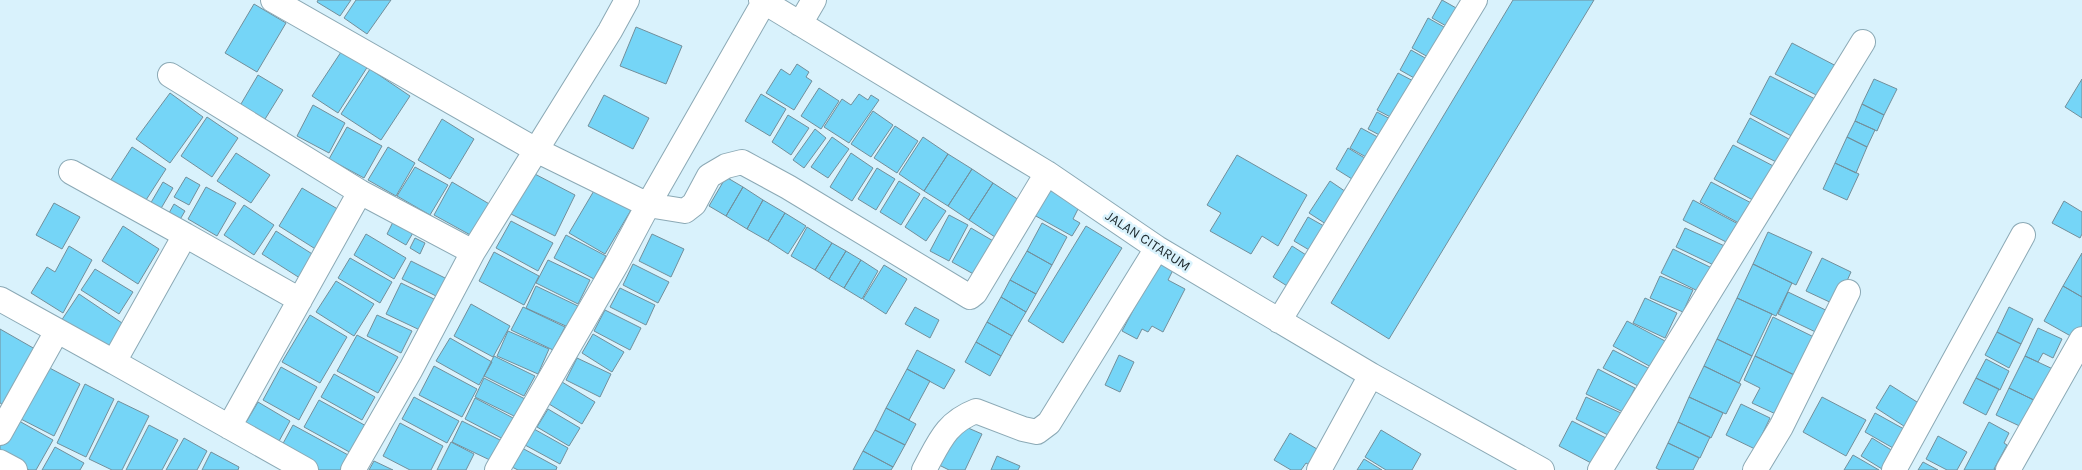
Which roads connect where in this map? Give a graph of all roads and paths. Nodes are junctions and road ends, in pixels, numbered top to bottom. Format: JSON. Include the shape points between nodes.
{"nodes":[{"id":1,"x":273,"y":0,"type":"edge"},
{"id":2,"x":627,"y":0,"type":"edge"},
{"id":3,"x":814,"y":0,"type":"edge"},
{"id":4,"x":1475,"y":0,"type":"edge"},
{"id":5,"x":762,"y":1,"type":"edge"},
{"id":6,"x":800,"y":24,"type":"junction"},
{"id":7,"x":1863,"y":42,"type":"dead end"},
{"id":8,"x":170,"y":75,"type":"dead end"},
{"id":9,"x":536,"y":150,"type":"junction"},
{"id":10,"x":71,"y":172,"type":"dead end"},
{"id":11,"x":1047,"y":173,"type":"junction"},
{"id":12,"x":360,"y":192,"type":"junction"},
{"id":13,"x":648,"y":205,"type":"junction"},
{"id":14,"x":185,"y":235,"type":"junction"},
{"id":15,"x":2023,"y":235,"type":"dead end"},
{"id":16,"x":1157,"y":248,"type":"junction"},
{"id":17,"x":473,"y":252,"type":"junction"},
{"id":18,"x":1848,"y":292,"type":"dead end"},
{"id":19,"x":0,"y":299,"type":"edge"},
{"id":20,"x":300,"y":300,"type":"junction"},
{"id":21,"x":1279,"y":321,"type":"junction"},
{"id":22,"x":57,"y":331,"type":"junction"},
{"id":23,"x":2082,"y":339,"type":"edge"},
{"id":24,"x":114,"y":362,"type":"junction"},
{"id":25,"x":1371,"y":375,"type":"junction"},
{"id":26,"x":229,"y":427,"type":"junction"},
{"id":27,"x":0,"y":433,"type":"edge"},
{"id":28,"x":0,"y":462,"type":"edge"},
{"id":29,"x":15,"y":470,"type":"edge"},
{"id":30,"x":306,"y":470,"type":"edge"},
{"id":31,"x":353,"y":470,"type":"edge"},
{"id":32,"x":497,"y":470,"type":"edge"},
{"id":33,"x":924,"y":470,"type":"edge"},
{"id":34,"x":1319,"y":470,"type":"edge"},
{"id":35,"x":1542,"y":470,"type":"edge"},
{"id":36,"x":1600,"y":470,"type":"edge"},
{"id":37,"x":1755,"y":470,"type":"edge"},
{"id":38,"x":1894,"y":470,"type":"edge"},
{"id":39,"x":2008,"y":470,"type":"edge"}],
"edges":[{"from":1,"to":9,"type":"street"},
{"from":2,"to":9,"type":"street"},
{"from":3,"to":6,"type":"street"},
{"from":4,"to":21,"type":"street"},
{"from":5,"to":6,"type":"street","name":"JALAN CITARUM"},
{"from":5,"to":13,"type":"street"},
{"from":6,"to":11,"type":"street","name":"JALAN CITARUM"},
{"from":7,"to":36,"type":"street"},
{"from":8,"to":12,"type":"street"},
{"from":9,"to":13,"type":"street"},
{"from":9,"to":17,"type":"street"},
{"from":10,"to":14,"type":"street"},
{"from":11,"to":13,"type":"street","via":[[970,297],[742,162],[726,166],[709,176],[694,204],[684,211]]},
{"from":11,"to":16,"type":"street","name":"JALAN CITARUM"},
{"from":12,"to":17,"type":"street"},
{"from":12,"to":20,"type":"street"},
{"from":13,"to":32,"type":"street"},
{"from":14,"to":20,"type":"street"},
{"from":14,"to":24,"type":"street"},
{"from":15,"to":38,"type":"street"},
{"from":16,"to":21,"type":"street","name":"JALAN CITARUM"},
{"from":16,"to":33,"type":"street","via":[[1049,423],[1037,432],[976,412],[970,414],[948,428]]},
{"from":17,"to":31,"type":"street"},
{"from":18,"to":37,"type":"street","via":[[1781,427]]},
{"from":19,"to":22,"type":"street"},
{"from":20,"to":26,"type":"street"},
{"from":21,"to":25,"type":"street","name":"JALAN CITARUM"},
{"from":22,"to":24,"type":"street"},
{"from":22,"to":27,"type":"street"},
{"from":23,"to":39,"type":"street"},
{"from":24,"to":26,"type":"street"},
{"from":25,"to":34,"type":"street"},
{"from":25,"to":35,"type":"street","name":"JALAN CITARUM"},
{"from":26,"to":30,"type":"street"},
{"from":28,"to":29,"type":"street"}]}
